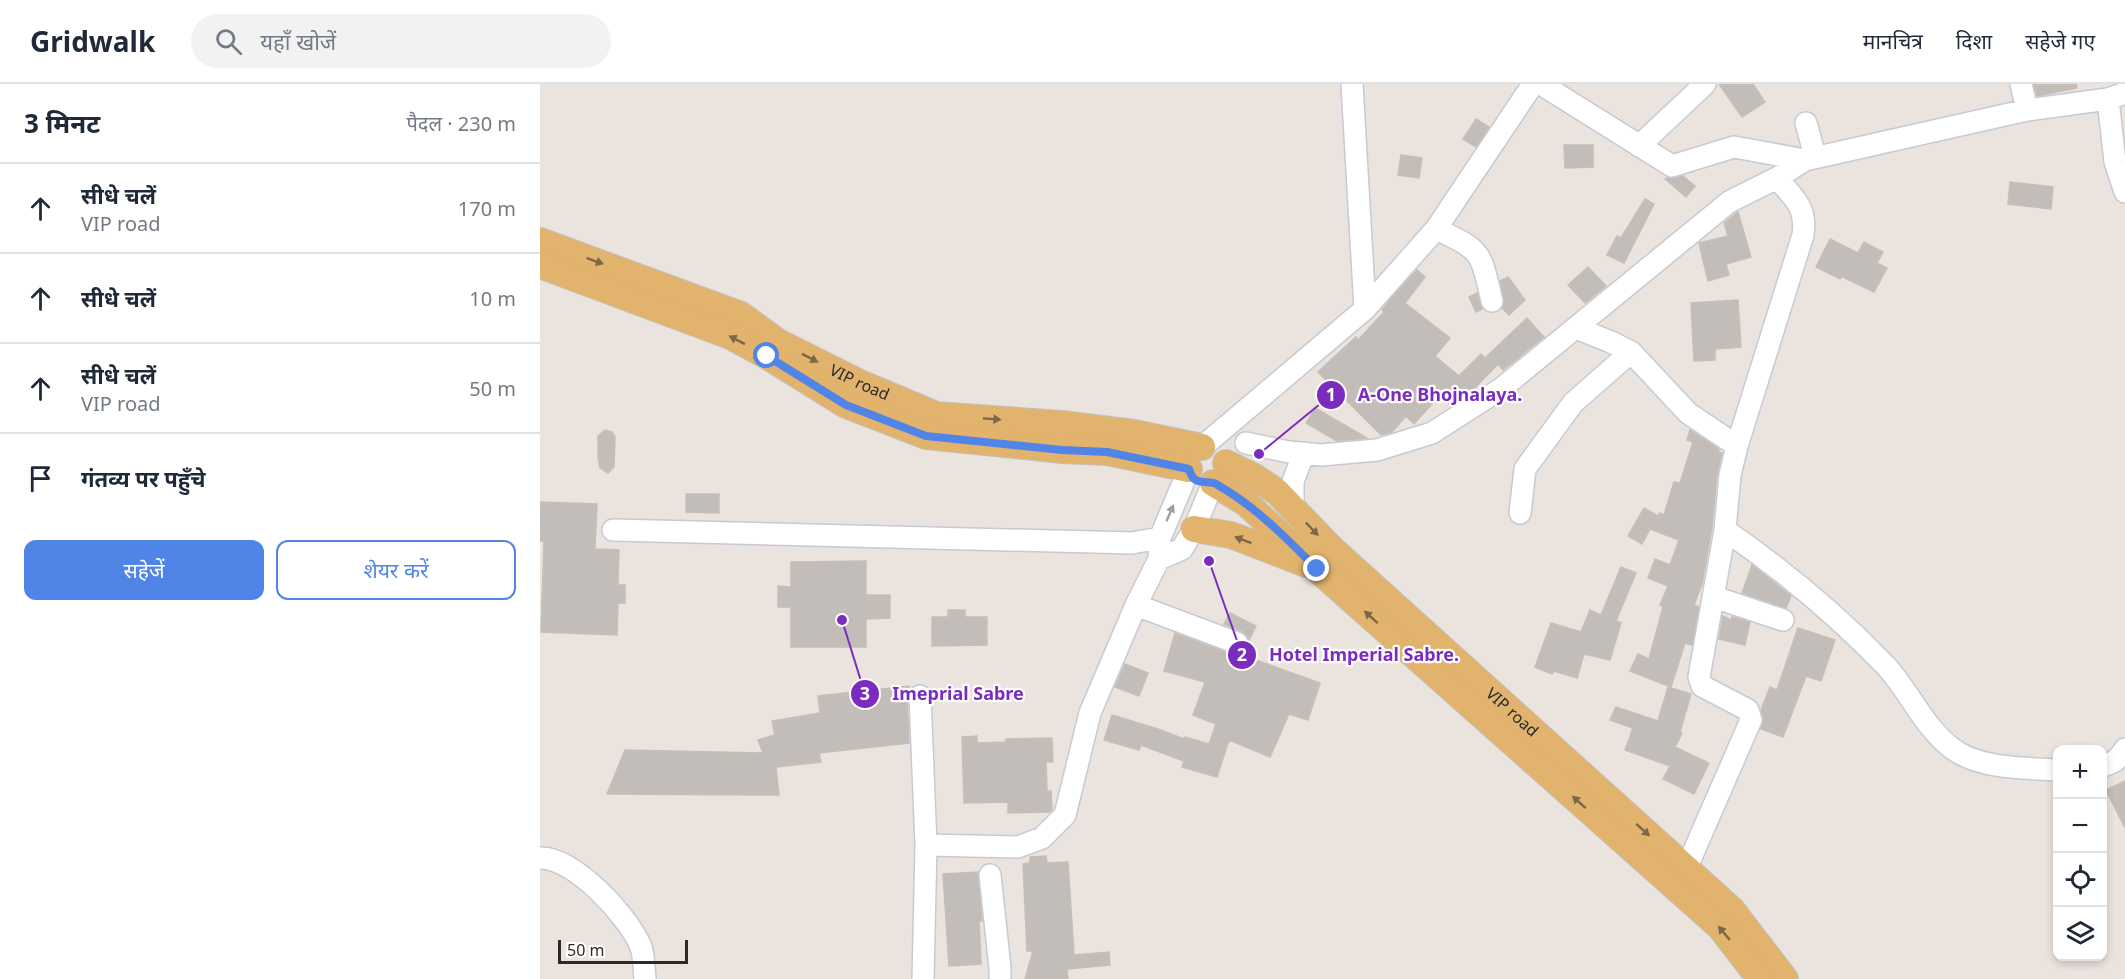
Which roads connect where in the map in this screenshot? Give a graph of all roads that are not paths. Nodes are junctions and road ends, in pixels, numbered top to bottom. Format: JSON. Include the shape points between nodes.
{"nodes":[{"id":1,"x":1352,"y":84,"type":"edge"},
{"id":2,"x":1533,"y":84,"type":"edge"},
{"id":3,"x":1541,"y":84,"type":"edge"},
{"id":4,"x":2021,"y":84,"type":"edge"},
{"id":5,"x":1695,"y":88,"type":"edge"},
{"id":6,"x":2118,"y":92,"type":"edge"},
{"id":7,"x":2026,"y":110,"type":"junction"},
{"id":8,"x":1806,"y":123,"type":"dead end"},
{"id":9,"x":1639,"y":146,"type":"junction"},
{"id":10,"x":1810,"y":158,"type":"junction"},
{"id":11,"x":2120,"y":160,"type":"edge"},
{"id":12,"x":1777,"y":178,"type":"junction"},
{"id":13,"x":2125,"y":192,"type":"edge"},
{"id":14,"x":1436,"y":229,"type":"junction"},
{"id":15,"x":540,"y":241,"type":"edge"},
{"id":16,"x":540,"y":265,"type":"edge"},
{"id":17,"x":1492,"y":301,"type":"dead end"},
{"id":18,"x":1365,"y":309,"type":"junction"},
{"id":19,"x":1576,"y":328,"type":"junction"},
{"id":20,"x":1631,"y":352,"type":"junction"},
{"id":21,"x":1258,"y":398,"type":"junction"},
{"id":22,"x":1246,"y":443,"type":"junction"},
{"id":23,"x":1737,"y":446,"type":"junction"},
{"id":24,"x":1202,"y":447,"type":"junction"},
{"id":25,"x":1304,"y":453,"type":"junction"},
{"id":26,"x":1189,"y":469,"type":"junction"},
{"id":27,"x":1219,"y":473,"type":"junction"},
{"id":28,"x":1293,"y":509,"type":"junction"},
{"id":29,"x":1520,"y":513,"type":"dead end"},
{"id":30,"x":1194,"y":529,"type":"junction"},
{"id":31,"x":613,"y":530,"type":"dead end"},
{"id":32,"x":1725,"y":530,"type":"junction"},
{"id":33,"x":1160,"y":549,"type":"junction"},
{"id":34,"x":1317,"y":569,"type":"junction"},
{"id":35,"x":1714,"y":597,"type":"junction"},
{"id":36,"x":1136,"y":605,"type":"junction"},
{"id":37,"x":1783,"y":620,"type":"dead end"},
{"id":38,"x":1237,"y":644,"type":"dead end"},
{"id":39,"x":920,"y":696,"type":"dead end"},
{"id":40,"x":2125,"y":749,"type":"edge"},
{"id":41,"x":2107,"y":765,"type":"edge"},
{"id":42,"x":2053,"y":770,"type":"edge"},
{"id":43,"x":926,"y":845,"type":"junction"},
{"id":44,"x":540,"y":858,"type":"edge"},
{"id":45,"x":1686,"y":868,"type":"junction"},
{"id":46,"x":990,"y":875,"type":"dead end"},
{"id":47,"x":645,"y":979,"type":"edge"},
{"id":48,"x":923,"y":979,"type":"edge"},
{"id":49,"x":1000,"y":979,"type":"edge"},
{"id":50,"x":1760,"y":979,"type":"edge"},
{"id":51,"x":1785,"y":979,"type":"edge"}],
"edges":[{"from":1,"to":18,"type":"street"},
{"from":2,"to":14,"type":"street"},
{"from":3,"to":9,"type":"street"},
{"from":4,"to":7,"type":"street"},
{"from":5,"to":9,"type":"street"},
{"from":6,"to":7,"type":"street"},
{"from":6,"to":11,"type":"street"},
{"from":7,"to":10,"type":"street"},
{"from":8,"to":10,"type":"street"},
{"from":9,"to":10,"type":"street","via":[[1672,166],[1734,147]]},
{"from":10,"to":12,"type":"street"},
{"from":11,"to":13,"type":"street"},
{"from":12,"to":19,"type":"street","via":[[1729,202]]},
{"from":12,"to":23,"type":"street","via":[[1802,208],[1803,235]]},
{"from":14,"to":17,"type":"street","via":[[1477,252]]},
{"from":14,"to":18,"type":"street"},
{"from":15,"to":24,"type":"main road","name":"VIP road","one_way":true,"via":[[741,315],[778,342],[860,384],[936,415],[1134,433]]},
{"from":26,"to":16,"type":"main road","name":"VIP road","one_way":true,"via":[[1107,452],[926,436],[846,405],[730,336]]},
{"from":18,"to":21,"type":"street"},
{"from":19,"to":20,"type":"street"},
{"from":19,"to":25,"type":"street","via":[[1502,388],[1432,433],[1377,450]]},
{"from":20,"to":23,"type":"street","via":[[1688,413]]},
{"from":20,"to":29,"type":"street","via":[[1573,403],[1525,469]]},
{"from":21,"to":22,"type":"street"},
{"from":21,"to":24,"type":"street"},
{"from":22,"to":25,"type":"street"},
{"from":22,"to":27,"type":"street"},
{"from":23,"to":32,"type":"street"},
{"from":24,"to":26,"type":"main road","via":[[1192,454]]},
{"from":24,"to":27,"type":"main road","via":[[1215,448],[1224,457]]},
{"from":25,"to":28,"type":"street","via":[[1293,481]]},
{"from":26,"to":27,"type":"main road","via":[[1201,483]]},
{"from":33,"to":26,"type":"street","one_way":true},
{"from":27,"to":28,"type":"main road","name":"VIP road","via":[[1253,476]]},
{"from":27,"to":30,"type":"street"},
{"from":27,"to":34,"type":"main road","name":"VIP road"},
{"from":28,"to":45,"type":"main road","name":"VIP road","one_way":true,"via":[[1332,549]]},
{"from":30,"to":33,"type":"street","via":[[1182,549]]},
{"from":34,"to":30,"type":"main road","one_way":true,"via":[[1231,535]]},
{"from":31,"to":33,"type":"street","via":[[1132,543]]},
{"from":32,"to":35,"type":"street"},
{"from":32,"to":42,"type":"street","via":[[1801,586],[1886,666],[1930,726],[1959,753],[2009,767]]},
{"from":33,"to":36,"type":"street"},
{"from":50,"to":34,"type":"main road","name":"VIP road","one_way":true,"via":[[1720,927]]},
{"from":35,"to":37,"type":"street"},
{"from":35,"to":45,"type":"street","via":[[1699,682],[1748,710],[1751,720]]},
{"from":36,"to":38,"type":"street"},
{"from":36,"to":43,"type":"street","via":[[1089,713],[1065,815],[1042,838],[1018,847]]},
{"from":39,"to":43,"type":"street"},
{"from":40,"to":41,"type":"street"},
{"from":43,"to":48,"type":"street"},
{"from":44,"to":47,"type":"street","via":[[550,858],[569,868],[603,894],[631,928],[642,949]]},
{"from":45,"to":51,"type":"main road","name":"VIP road","via":[[1732,910]]},
{"from":46,"to":49,"type":"street"}]}
